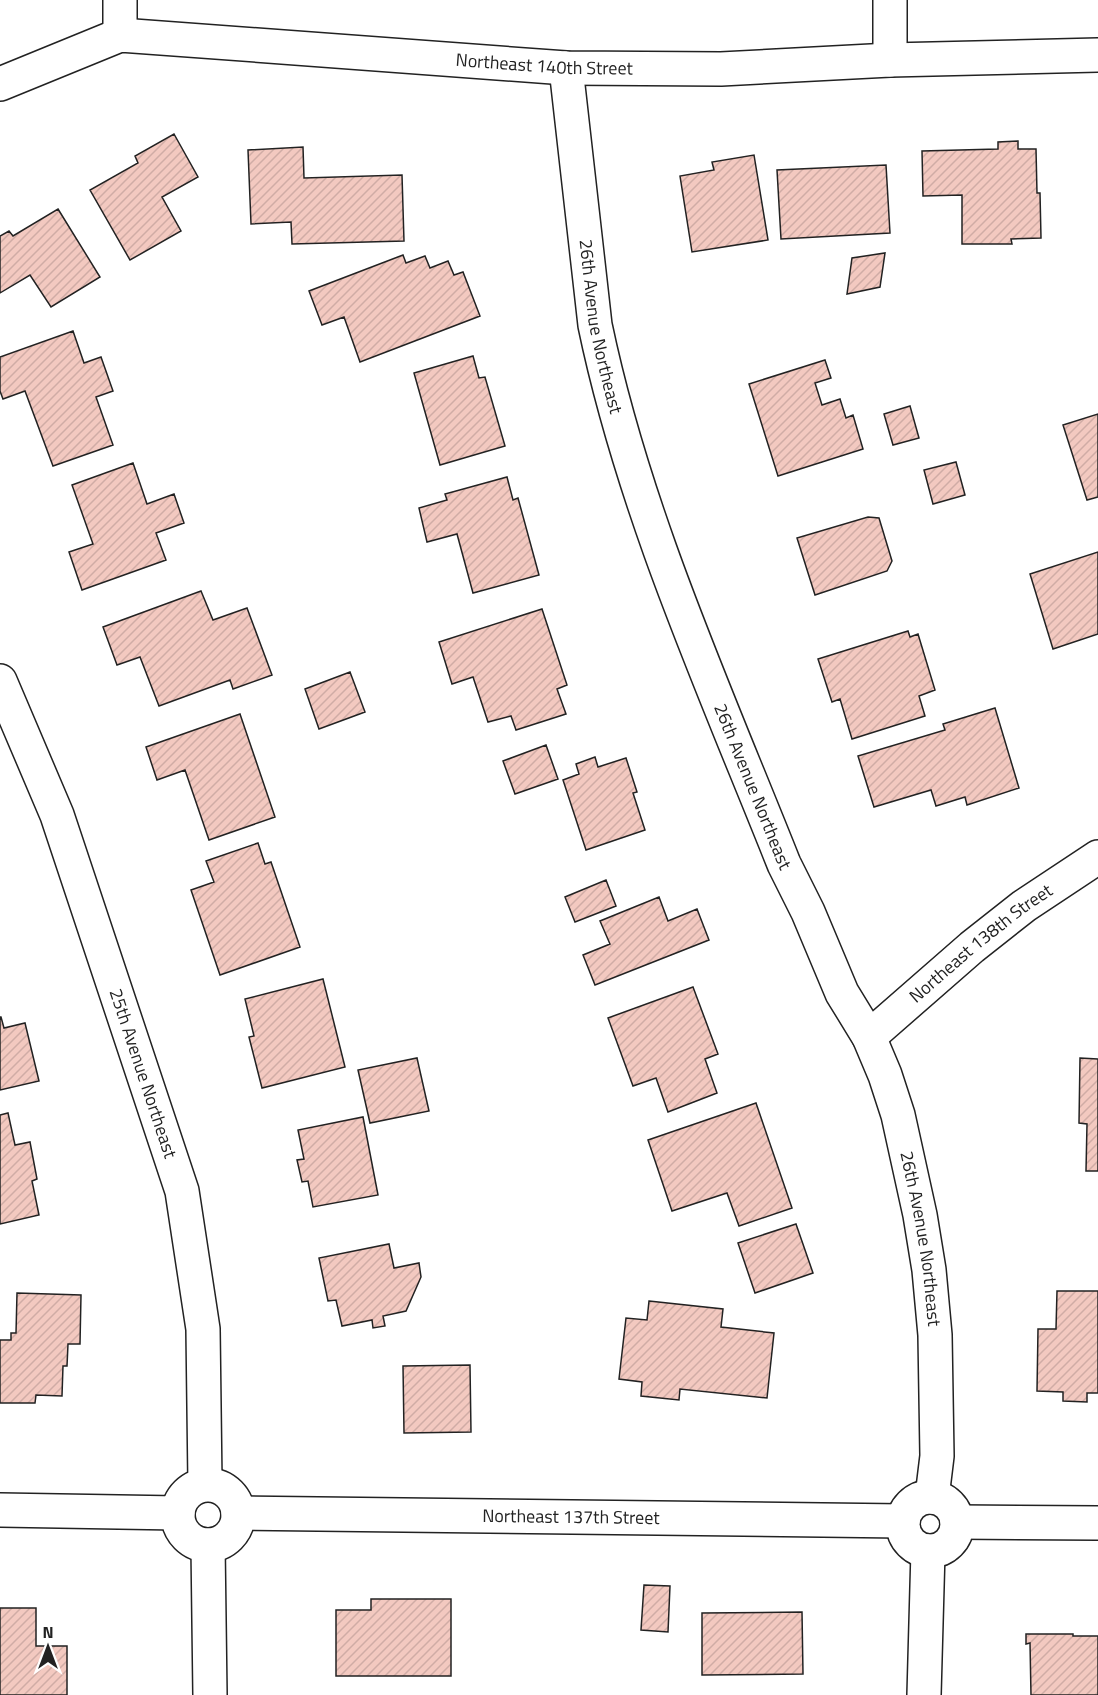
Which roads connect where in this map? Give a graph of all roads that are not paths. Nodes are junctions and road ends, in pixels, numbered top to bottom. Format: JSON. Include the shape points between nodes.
{"nodes":[{"id":1,"x":120,"y":0,"type":"edge"},
{"id":2,"x":890,"y":0,"type":"edge"},
{"id":3,"x":120,"y":34,"type":"junction"},
{"id":4,"x":1098,"y":55,"type":"edge"},
{"id":5,"x":890,"y":60,"type":"junction"},
{"id":6,"x":566,"y":68,"type":"junction"},
{"id":7,"x":0,"y":84,"type":"edge"},
{"id":8,"x":0,"y":681,"type":"edge"},
{"id":9,"x":1098,"y":857,"type":"edge"},
{"id":10,"x":869,"y":1037,"type":"junction"},
{"id":11,"x":205,"y":1484,"type":"junction"},
{"id":12,"x":932,"y":1497,"type":"junction"},
{"id":13,"x":0,"y":1510,"type":"edge"},
{"id":14,"x":178,"y":1513,"type":"junction"},
{"id":15,"x":238,"y":1513,"type":"junction"},
{"id":16,"x":903,"y":1521,"type":"junction"},
{"id":17,"x":957,"y":1522,"type":"junction"},
{"id":18,"x":1098,"y":1523,"type":"edge"},
{"id":19,"x":208,"y":1545,"type":"junction"},
{"id":20,"x":928,"y":1551,"type":"junction"},
{"id":21,"x":210,"y":1695,"type":"edge"},
{"id":22,"x":924,"y":1695,"type":"edge"}],
"edges":[{"from":1,"to":3,"type":"street"},
{"from":2,"to":5,"type":"street"},
{"from":3,"to":6,"type":"street","name":"Northeast 140th Street"},
{"from":3,"to":7,"type":"street","name":"Northeast 140th Street"},
{"from":4,"to":5,"type":"street","name":"Northeast 140th Street"},
{"from":5,"to":6,"type":"street","name":"Northeast 140th Street","via":[[720,69]]},
{"from":6,"to":10,"type":"street","name":"26th Avenue Northeast","via":[[596,325],[658,547],[784,864],[842,993]]},
{"from":8,"to":11,"type":"street","name":"25th Avenue Northeast","via":[[57,815],[182,1191],[203,1329]]},
{"from":9,"to":10,"type":"street","name":"Northeast 138th Street","via":[[1024,906]]},
{"from":10,"to":12,"type":"street","name":"26th Avenue Northeast","via":[[898,1115],[929,1270],[936,1397]]},
{"from":11,"to":14,"type":"street","via":[[187,1493]]},
{"from":11,"to":15,"type":"street","via":[[216,1485],[233,1497]]},
{"from":12,"to":16,"type":"street","via":[[911,1504]]},
{"from":12,"to":17,"type":"street","via":[[950,1506]]},
{"from":13,"to":14,"type":"street"},
{"from":14,"to":19,"type":"street","via":[[181,1529],[187,1536]]},
{"from":15,"to":16,"type":"street","name":"Northeast 137th Street"},
{"from":15,"to":19,"type":"street","via":[[231,1536]]},
{"from":16,"to":20,"type":"street","via":[[903,1531],[913,1546]]},
{"from":17,"to":18,"type":"street"},
{"from":17,"to":20,"type":"street","via":[[948,1545]]},
{"from":19,"to":21,"type":"street"},
{"from":20,"to":22,"type":"street"}]}
